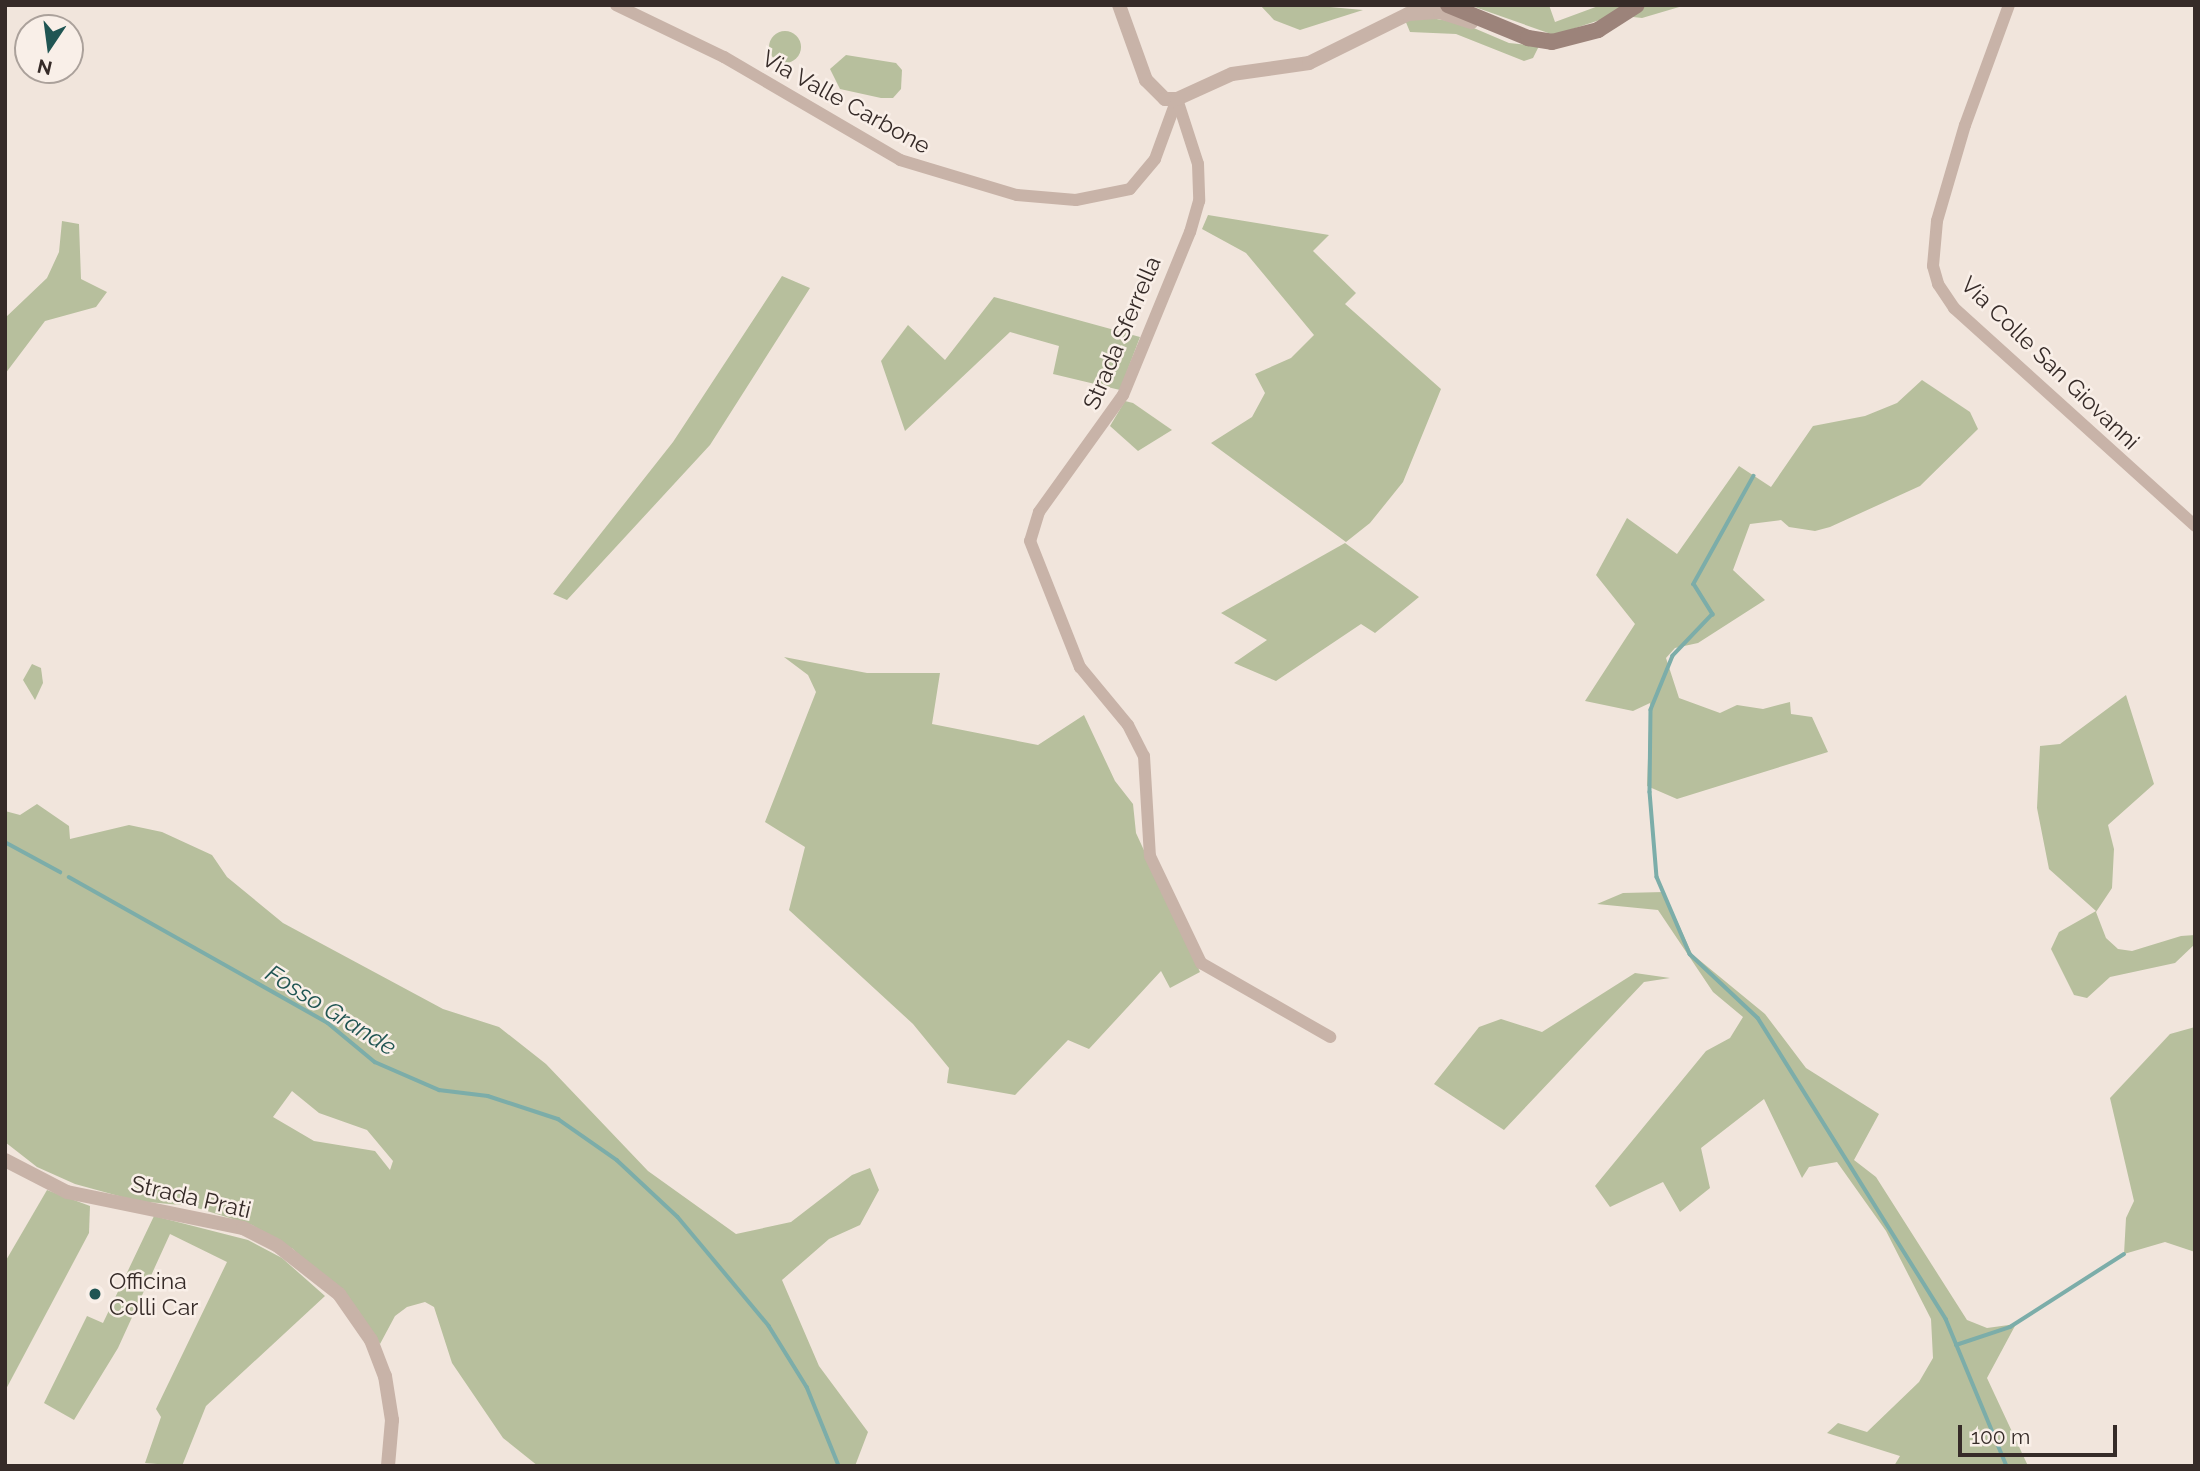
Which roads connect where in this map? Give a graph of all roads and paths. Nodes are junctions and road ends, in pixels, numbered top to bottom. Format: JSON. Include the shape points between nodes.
{"nodes":[{"id":1,"x":616,"y":5,"type":"edge"},
{"id":2,"x":1119,"y":5,"type":"edge"},
{"id":3,"x":1448,"y":5,"type":"edge"},
{"id":4,"x":1637,"y":5,"type":"edge"},
{"id":5,"x":2009,"y":5,"type":"edge"},
{"id":6,"x":1528,"y":38,"type":"junction"},
{"id":7,"x":1177,"y":99,"type":"junction"},
{"id":8,"x":2195,"y":526,"type":"edge"},
{"id":9,"x":1330,"y":1037,"type":"dead end"},
{"id":10,"x":5,"y":1160,"type":"edge"},
{"id":11,"x":388,"y":1466,"type":"edge"}],
"edges":[{"from":1,"to":7,"type":"street","name":"Via Valle Carbone","via":[[724,57],[900,160],[1037,198],[1076,200],[1130,189],[1155,159]]},
{"from":2,"to":7,"type":"street","via":[[1146,80],[1155,92]]},
{"from":3,"to":6,"type":"main road"},
{"from":4,"to":6,"type":"main road","via":[[1582,36],[1558,42]]},
{"from":5,"to":8,"type":"street","name":"Via Colle San Giovanni","via":[[1965,125],[1937,221],[1933,266],[1938,284],[1954,308]]},
{"from":6,"to":7,"type":"street","via":[[1512,39],[1440,12],[1408,14],[1283,71],[1214,79]]},
{"from":7,"to":9,"type":"street","name":"Strada Sferrella","via":[[1198,164],[1199,201],[1190,232],[1123,395],[1038,512],[1030,541],[1080,667],[1128,725],[1144,755],[1150,856],[1201,963]]},
{"from":10,"to":11,"type":"street","name":"Strada Prati","via":[[67,1192],[243,1228],[278,1246],[328,1286],[371,1340],[385,1376],[392,1420]]}]}
